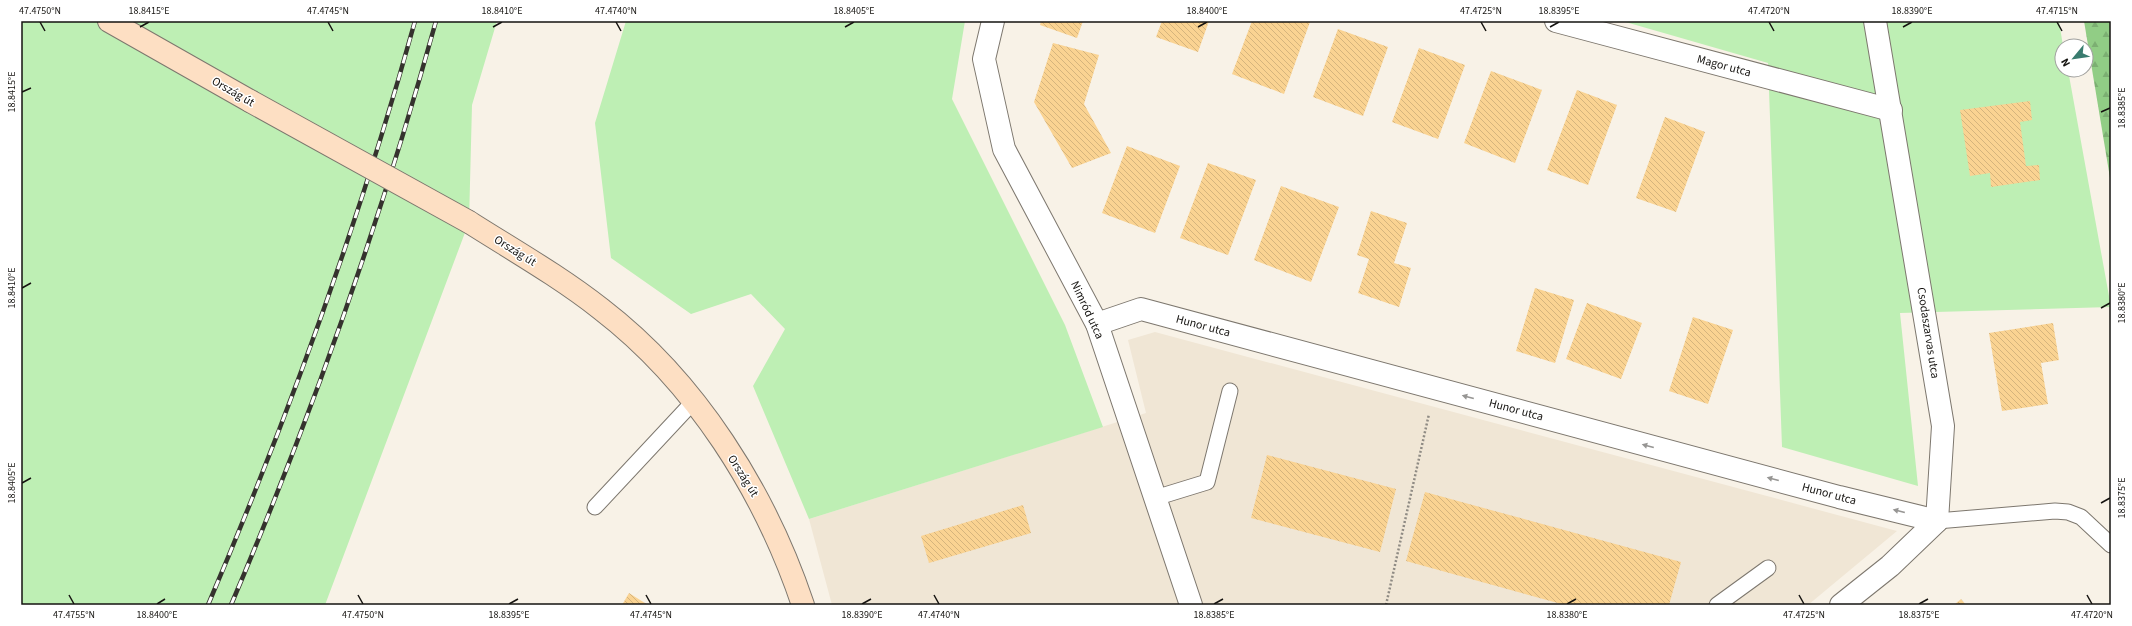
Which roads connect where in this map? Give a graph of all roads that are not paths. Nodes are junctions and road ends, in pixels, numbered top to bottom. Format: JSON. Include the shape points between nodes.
{"nodes":[{"id":1,"x":109,"y":21,"type":"edge"},
{"id":2,"x":994,"y":21,"type":"edge"},
{"id":3,"x":1556,"y":21,"type":"edge"},
{"id":4,"x":1875,"y":21,"type":"edge"},
{"id":5,"x":1891,"y":110,"type":"junction"},
{"id":6,"x":1097,"y":324,"type":"junction"},
{"id":7,"x":1230,"y":390,"type":"dead end"},
{"id":8,"x":694,"y":401,"type":"junction"},
{"id":9,"x":1155,"y":498,"type":"junction"},
{"id":10,"x":595,"y":507,"type":"dead end"},
{"id":11,"x":1937,"y":521,"type":"junction"},
{"id":12,"x":2111,"y":545,"type":"edge"},
{"id":13,"x":1768,"y":568,"type":"dead end"},
{"id":14,"x":803,"y":605,"type":"edge"},
{"id":15,"x":1191,"y":605,"type":"edge"},
{"id":16,"x":1717,"y":605,"type":"edge"},
{"id":17,"x":1842,"y":605,"type":"edge"}],
"edges":[{"from":1,"to":8,"type":"main road","name":"Ország út","bridge":true,"via":[[469,222],[552,274],[601,309],[639,342]]},
{"from":2,"to":6,"type":"street","name":"Nimród utca","via":[[984,59],[1004,149]]},
{"from":3,"to":5,"type":"street","name":"Magor utca"},
{"from":4,"to":5,"type":"street","name":"Csodaszarvas utca"},
{"from":5,"to":11,"type":"street","name":"Csodaszarvas utca","via":[[1943,426]]},
{"from":6,"to":9,"type":"street","name":"Nimród utca"},
{"from":11,"to":6,"type":"street","name":"Hunor utca","one_way":true,"via":[[1839,497],[1141,309]]},
{"from":7,"to":9,"type":"lane","via":[[1207,482]]},
{"from":8,"to":10,"type":"lane"},
{"from":8,"to":14,"type":"main road","name":"Ország út","via":[[752,488],[793,576]]},
{"from":9,"to":15,"type":"street","name":"Nimród utca"},
{"from":11,"to":12,"type":"lane","via":[[2068,512],[2080,517]]},
{"from":11,"to":17,"type":"street","via":[[1890,566]]},
{"from":13,"to":16,"type":"lane"}]}
